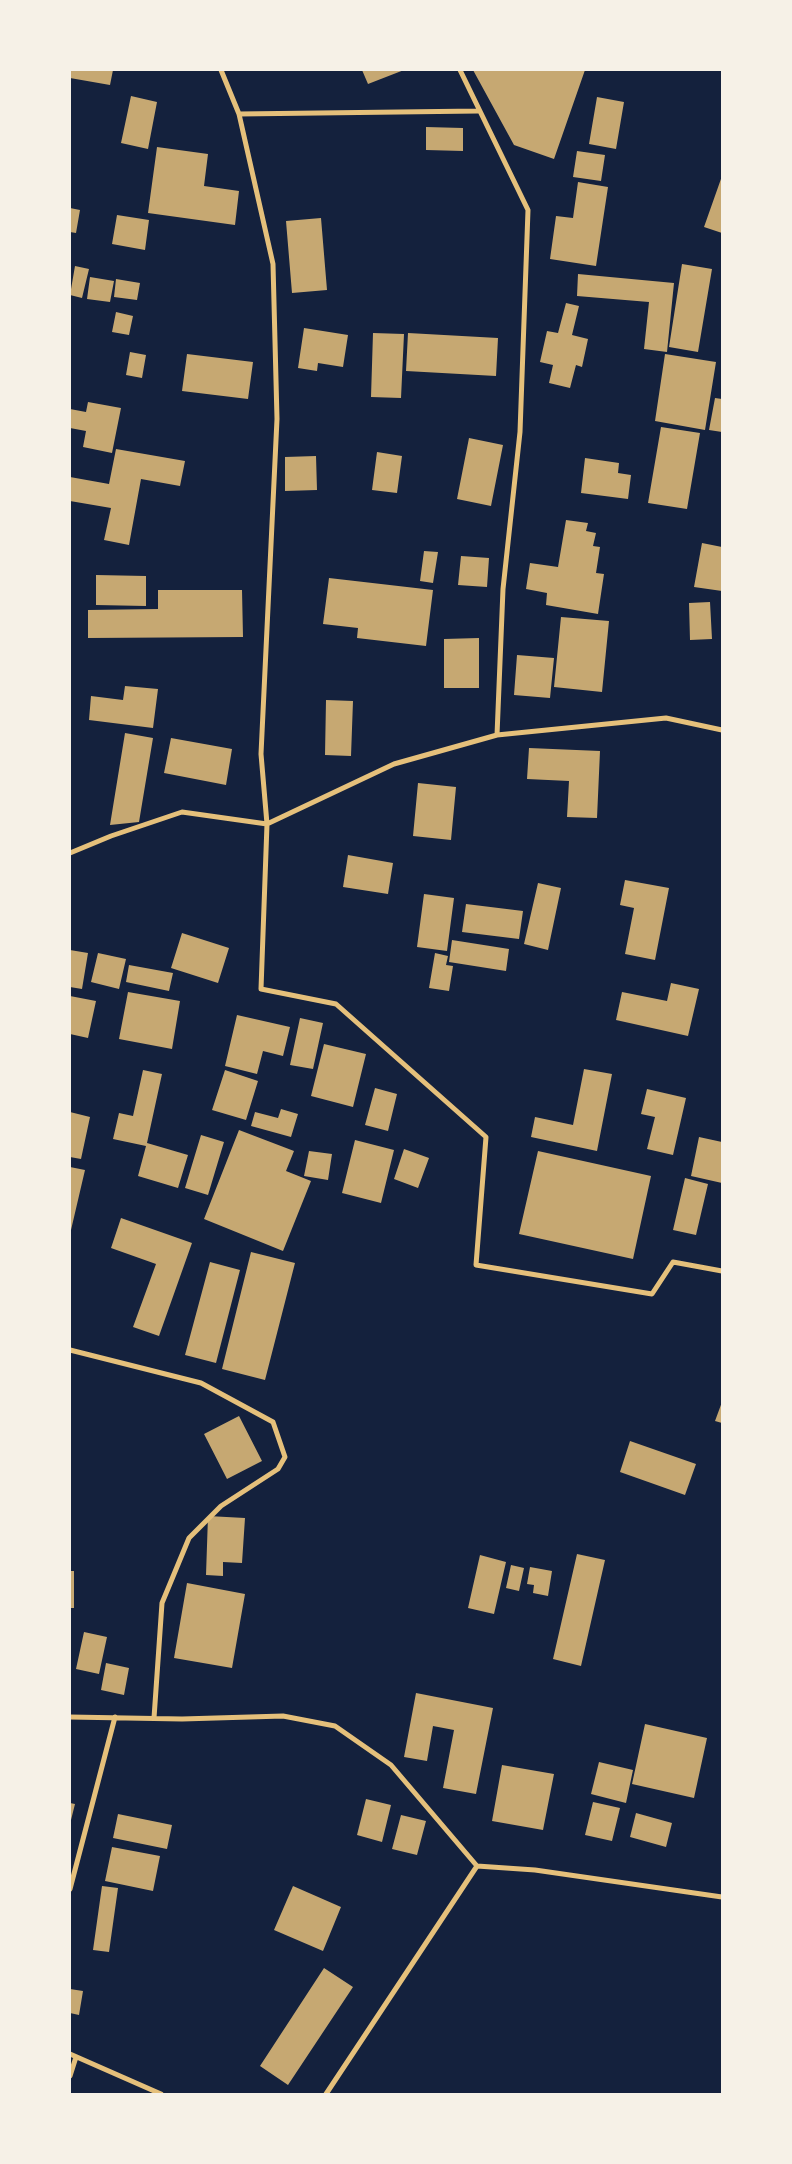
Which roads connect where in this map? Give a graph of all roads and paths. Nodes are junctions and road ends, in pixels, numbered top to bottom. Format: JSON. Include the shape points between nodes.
{"nodes":[{"id":1,"x":221,"y":70,"type":"edge"},
{"id":2,"x":460,"y":70,"type":"edge"},
{"id":3,"x":478,"y":111,"type":"junction"},
{"id":4,"x":239,"y":114,"type":"junction"},
{"id":5,"x":722,"y":730,"type":"edge"},
{"id":6,"x":497,"y":735,"type":"junction"},
{"id":7,"x":267,"y":824,"type":"junction"},
{"id":8,"x":70,"y":853,"type":"edge"},
{"id":9,"x":722,"y":1271,"type":"edge"},
{"id":10,"x":70,"y":1350,"type":"edge"},
{"id":11,"x":70,"y":1717,"type":"edge"},
{"id":12,"x":115,"y":1717,"type":"junction"},
{"id":13,"x":154,"y":1718,"type":"junction"},
{"id":14,"x":477,"y":1866,"type":"junction"},
{"id":15,"x":70,"y":1889,"type":"edge"},
{"id":16,"x":722,"y":1897,"type":"edge"},
{"id":17,"x":70,"y":2054,"type":"edge"},
{"id":18,"x":76,"y":2057,"type":"junction"},
{"id":19,"x":70,"y":2076,"type":"edge"},
{"id":20,"x":161,"y":2094,"type":"edge"},
{"id":21,"x":326,"y":2094,"type":"edge"}],
"edges":[{"from":1,"to":4,"type":"street"},
{"from":2,"to":3,"type":"street"},
{"from":3,"to":4,"type":"street"},
{"from":3,"to":6,"type":"street","via":[[528,210],[520,432],[503,589]]},
{"from":4,"to":7,"type":"street","via":[[273,264],[277,419],[260,754]]},
{"from":5,"to":6,"type":"street","via":[[666,718]]},
{"from":6,"to":7,"type":"street","via":[[394,764]]},
{"from":7,"to":8,"type":"street","via":[[182,812]]},
{"from":7,"to":9,"type":"street","via":[[261,989],[336,1004],[486,1137],[476,1265],[652,1294],[674,1262]]},
{"from":10,"to":13,"type":"street","via":[[201,1383],[274,1422],[285,1457],[278,1469],[221,1506],[189,1538],[162,1603]]},
{"from":11,"to":12,"type":"street"},
{"from":12,"to":13,"type":"street"},
{"from":12,"to":15,"type":"street"},
{"from":13,"to":14,"type":"street","via":[[283,1716],[335,1726],[391,1765]]},
{"from":14,"to":16,"type":"street","via":[[535,1870]]},
{"from":14,"to":21,"type":"street"},
{"from":17,"to":18,"type":"street"},
{"from":18,"to":19,"type":"street"},
{"from":18,"to":20,"type":"street"}]}
